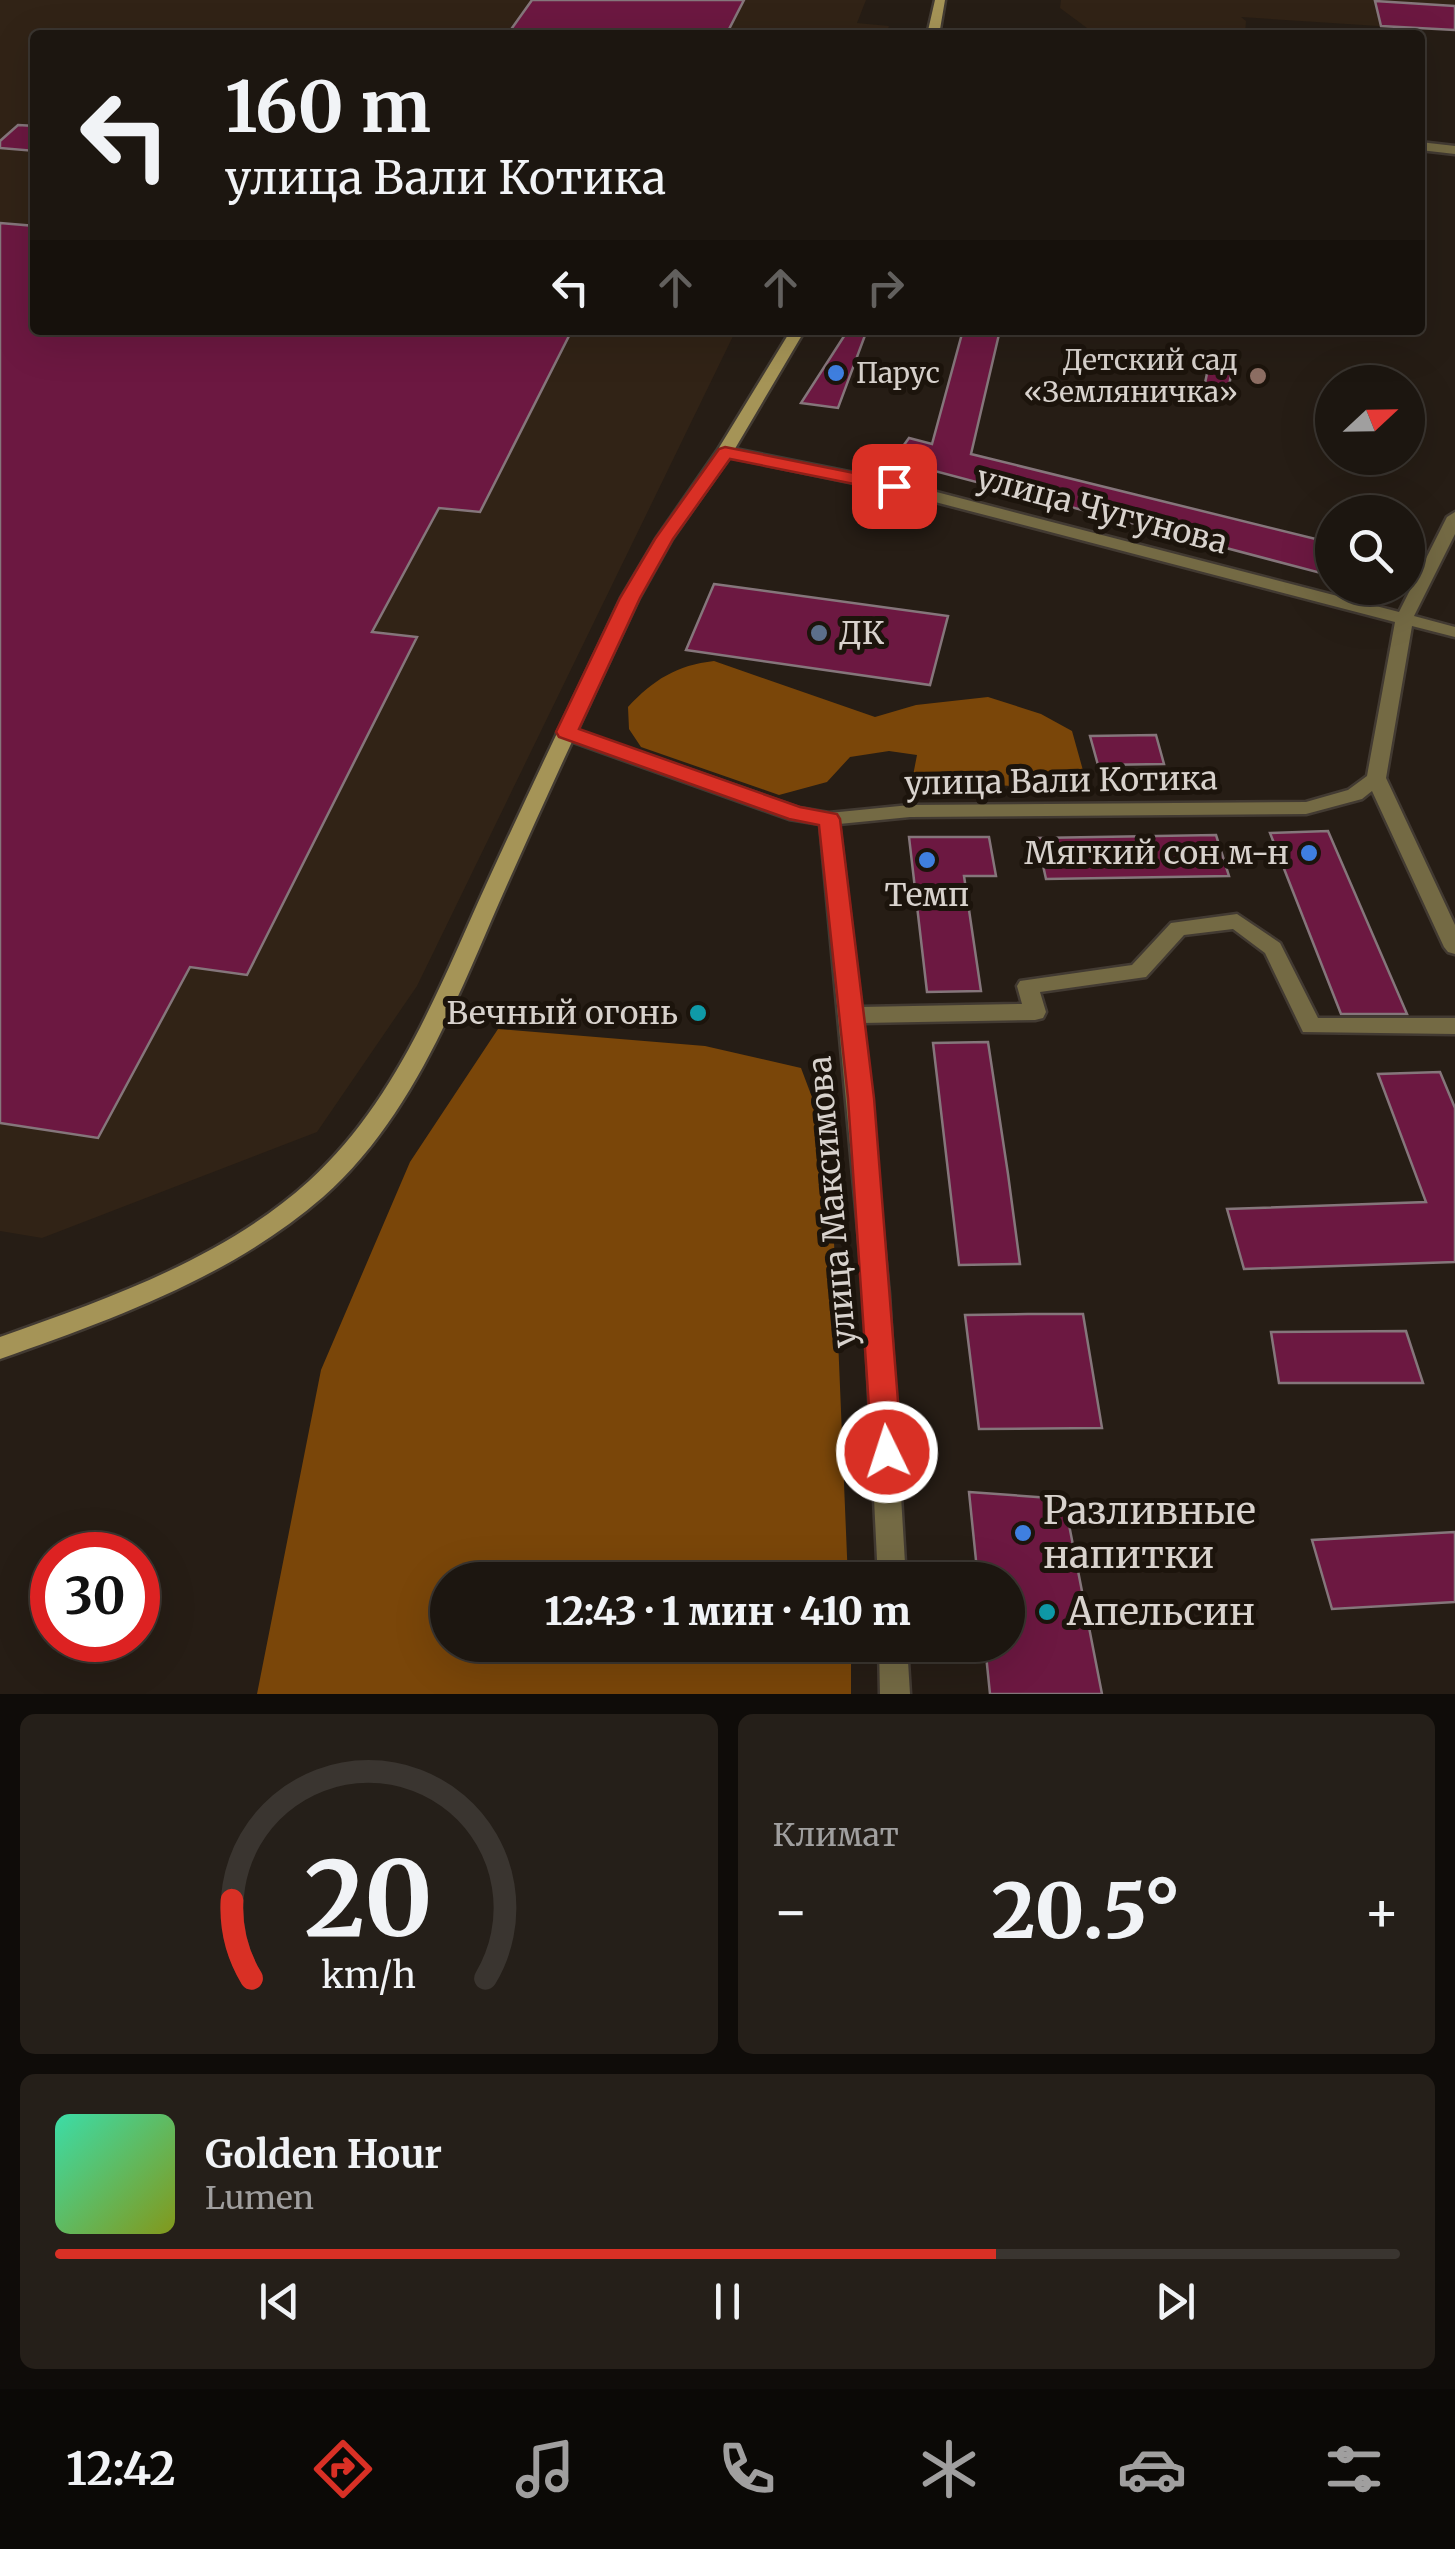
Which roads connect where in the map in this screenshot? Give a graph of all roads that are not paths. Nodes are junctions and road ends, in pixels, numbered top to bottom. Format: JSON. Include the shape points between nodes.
{"nodes":[{"id":1,"x":940,"y":0,"type":"edge"},
{"id":2,"x":935,"y":30,"type":"edge"},
{"id":3,"x":1425,"y":147,"type":"edge"},
{"id":4,"x":1455,"y":150,"type":"edge"},
{"id":5,"x":795,"y":335,"type":"edge"},
{"id":6,"x":725,"y":452,"type":"junction"},
{"id":7,"x":1455,"y":517,"type":"edge"},
{"id":8,"x":1404,"y":620,"type":"junction"},
{"id":9,"x":1455,"y":632,"type":"edge"},
{"id":10,"x":566,"y":732,"type":"junction"},
{"id":11,"x":1376,"y":778,"type":"junction"},
{"id":12,"x":829,"y":819,"type":"junction"},
{"id":13,"x":1455,"y":946,"type":"edge"},
{"id":14,"x":852,"y":1015,"type":"junction"},
{"id":15,"x":1455,"y":1026,"type":"edge"},
{"id":16,"x":0,"y":1348,"type":"edge"},
{"id":17,"x":891,"y":1562,"type":"edge"},
{"id":18,"x":894,"y":1662,"type":"edge"},
{"id":19,"x":895,"y":1694,"type":"edge"}],
"edges":[{"from":1,"to":2,"type":"main road"},
{"from":3,"to":4,"type":"street"},
{"from":5,"to":6,"type":"main road"},
{"from":6,"to":8,"type":"street","name":"улица Чугунова","via":[[894,486]]},
{"from":6,"to":10,"type":"main road","via":[[630,598]]},
{"from":7,"to":8,"type":"street"},
{"from":8,"to":9,"type":"street","name":"улица Чугунова"},
{"from":8,"to":11,"type":"street"},
{"from":10,"to":12,"type":"street","name":"улица Вали Котика","via":[[796,814]]},
{"from":10,"to":16,"type":"main road","via":[[430,1032],[347,1158],[289,1210],[227,1251],[150,1290]]},
{"from":11,"to":12,"type":"street","name":"улица Вали Котика","via":[[1355,795],[1306,808],[910,811]]},
{"from":11,"to":13,"type":"street"},
{"from":12,"to":14,"type":"street","name":"улица Максимова"},
{"from":14,"to":15,"type":"street","via":[[1035,1012],[1028,986],[1138,972],[1178,928],[1237,921],[1273,948],[1312,1026]]},
{"from":14,"to":17,"type":"street","name":"улица Максимова"},
{"from":18,"to":19,"type":"street"}]}
